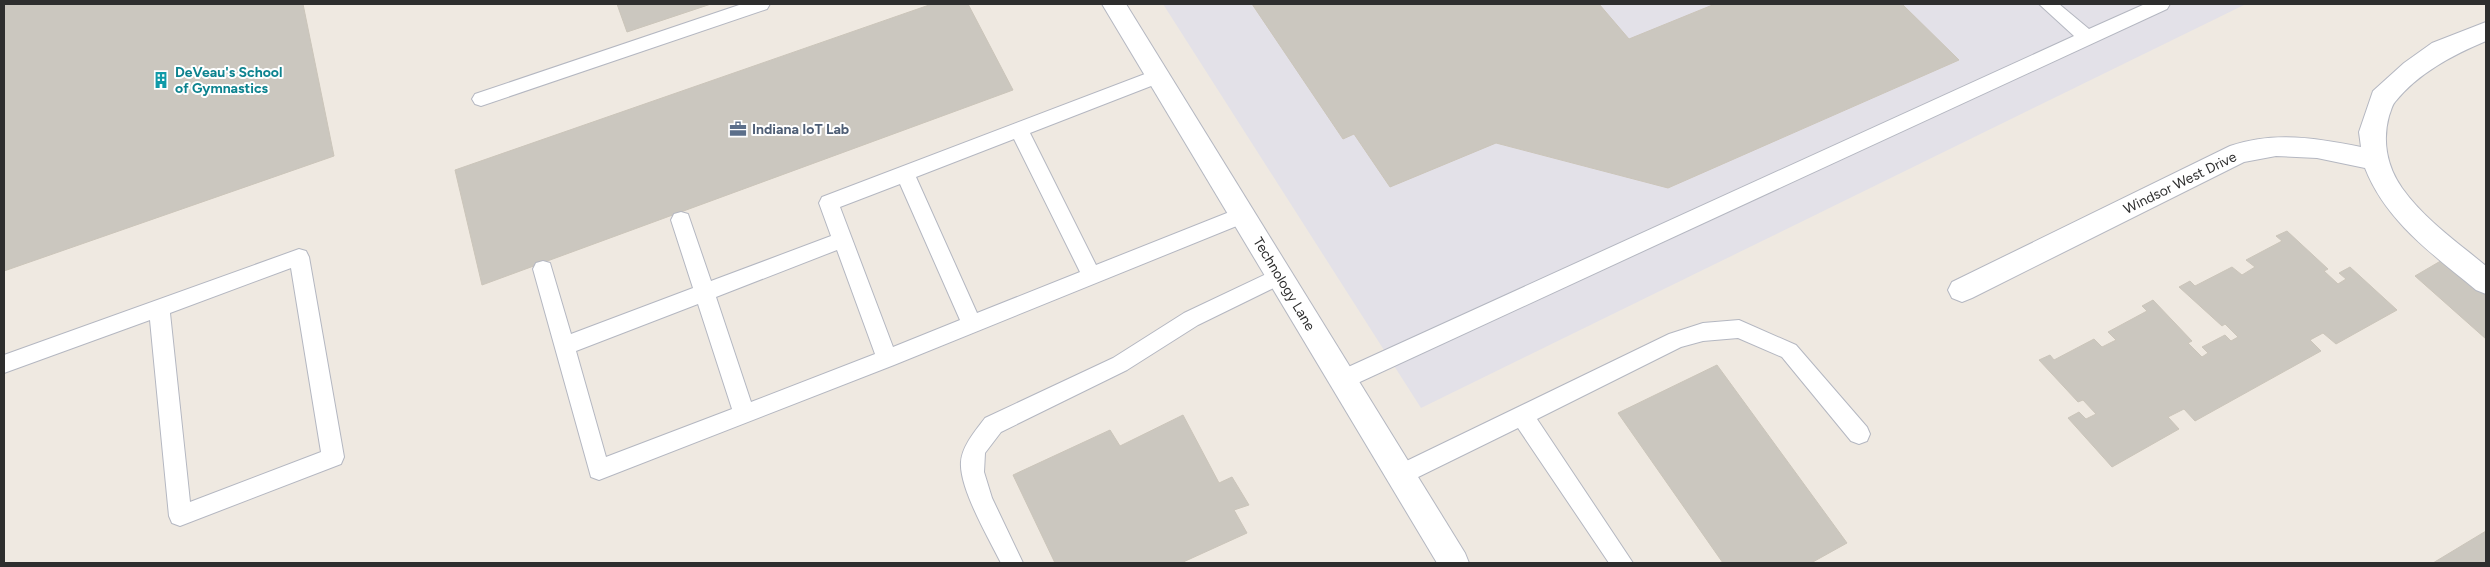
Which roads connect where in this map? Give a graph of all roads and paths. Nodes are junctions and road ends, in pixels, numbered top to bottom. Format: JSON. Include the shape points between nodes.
{"nodes":[{"id":1,"x":761,"y":4,"type":"edge"},
{"id":2,"x":1114,"y":4,"type":"edge"},
{"id":3,"x":2048,"y":4,"type":"edge"},
{"id":4,"x":2161,"y":4,"type":"edge"},
{"id":5,"x":2486,"y":31,"type":"edge"},
{"id":6,"x":2087,"y":38,"type":"junction"},
{"id":7,"x":1158,"y":76,"type":"junction"},
{"id":8,"x":481,"y":98,"type":"dead end"},
{"id":9,"x":1019,"y":130,"type":"junction"},
{"id":10,"x":2375,"y":160,"type":"junction"},
{"id":11,"x":905,"y":173,"type":"junction"},
{"id":12,"x":1242,"y":215,"type":"junction"},
{"id":13,"x":681,"y":220,"type":"dead end"},
{"id":14,"x":842,"y":240,"type":"junction"},
{"id":15,"x":543,"y":269,"type":"dead end"},
{"id":16,"x":1091,"y":275,"type":"junction"},
{"id":17,"x":1279,"y":276,"type":"junction"},
{"id":18,"x":2486,"y":282,"type":"edge"},
{"id":19,"x":1962,"y":290,"type":"dead end"},
{"id":20,"x":704,"y":293,"type":"junction"},
{"id":21,"x":159,"y":309,"type":"junction"},
{"id":22,"x":972,"y":324,"type":"junction"},
{"id":23,"x":564,"y":346,"type":"junction"},
{"id":24,"x":887,"y":359,"type":"junction"},
{"id":25,"x":4,"y":364,"type":"edge"},
{"id":26,"x":1342,"y":380,"type":"junction"},
{"id":27,"x":745,"y":414,"type":"junction"},
{"id":28,"x":1522,"y":415,"type":"junction"},
{"id":29,"x":1859,"y":434,"type":"dead end"},
{"id":30,"x":1400,"y":475,"type":"junction"},
{"id":31,"x":1448,"y":561,"type":"edge"},
{"id":32,"x":1012,"y":563,"type":"edge"},
{"id":33,"x":1622,"y":563,"type":"edge"}],
"edges":[{"from":1,"to":8,"type":"lane"},
{"from":2,"to":7,"type":"street","name":"Technology Lane"},
{"from":3,"to":6,"type":"lane"},
{"from":4,"to":6,"type":"lane"},
{"from":5,"to":10,"type":"street","via":[[2441,50],[2382,98],[2372,132]]},
{"from":6,"to":26,"type":"lane"},
{"from":7,"to":9,"type":"lane"},
{"from":7,"to":12,"type":"street","name":"Technology Lane"},
{"from":9,"to":11,"type":"lane"},
{"from":9,"to":16,"type":"lane"},
{"from":10,"to":18,"type":"street","via":[[2379,176],[2401,208]]},
{"from":10,"to":19,"type":"street","name":"Windsor West Drive","via":[[2317,148],[2276,146],[2239,153]]},
{"from":11,"to":14,"type":"lane","via":[[829,203]]},
{"from":11,"to":22,"type":"lane"},
{"from":12,"to":16,"type":"lane"},
{"from":12,"to":17,"type":"street","name":"Technology Lane"},
{"from":13,"to":20,"type":"lane"},
{"from":14,"to":20,"type":"lane"},
{"from":14,"to":24,"type":"lane"},
{"from":15,"to":23,"type":"lane"},
{"from":16,"to":22,"type":"lane"},
{"from":17,"to":26,"type":"street","name":"Technology Lane"},
{"from":17,"to":32,"type":"lane","via":[[1191,319],[1120,364],[993,424],[980,442],[972,462],[978,487]]},
{"from":20,"to":23,"type":"lane"},
{"from":20,"to":27,"type":"lane"},
{"from":21,"to":21,"type":"lane","via":[[299,257],[332,457],[180,516]]},
{"from":21,"to":25,"type":"lane"},
{"from":22,"to":24,"type":"lane"},
{"from":23,"to":27,"type":"lane","via":[[599,470]]},
{"from":24,"to":27,"type":"lane"},
{"from":26,"to":30,"type":"street","name":"Technology Lane"},
{"from":28,"to":29,"type":"lane","via":[[1676,340],[1703,332],[1739,329],[1789,351]]},
{"from":28,"to":30,"type":"lane"},
{"from":28,"to":33,"type":"lane"},
{"from":30,"to":31,"type":"street","name":"Technology Lane"}]}
